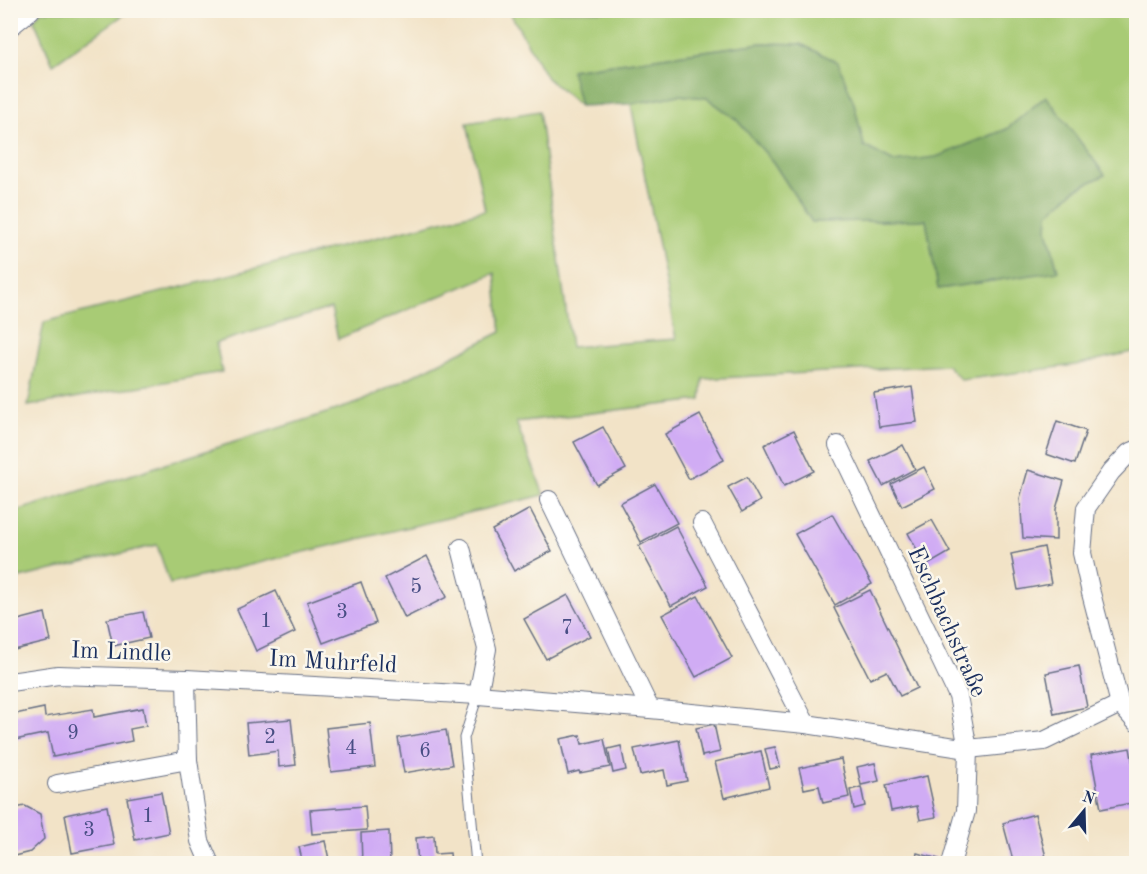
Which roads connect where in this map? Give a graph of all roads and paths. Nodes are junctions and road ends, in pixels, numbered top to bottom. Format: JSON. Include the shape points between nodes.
{"nodes":[{"id":1,"x":31,"y":10,"type":"edge"},
{"id":2,"x":10,"y":27,"type":"edge"},
{"id":3,"x":838,"y":445,"type":"dead end"},
{"id":4,"x":1137,"y":450,"type":"edge"},
{"id":5,"x":549,"y":500,"type":"dead end"},
{"id":6,"x":702,"y":523,"type":"dead end"},
{"id":7,"x":461,"y":548,"type":"dead end"},
{"id":8,"x":186,"y":679,"type":"junction"},
{"id":9,"x":10,"y":682,"type":"edge"},
{"id":10,"x":478,"y":694,"type":"junction"},
{"id":11,"x":1120,"y":704,"type":"junction"},
{"id":12,"x":650,"y":710,"type":"junction"},
{"id":13,"x":1137,"y":722,"type":"edge"},
{"id":14,"x":806,"y":724,"type":"junction"},
{"id":15,"x":968,"y":749,"type":"junction"},
{"id":16,"x":188,"y":759,"type":"junction"},
{"id":17,"x":57,"y":784,"type":"dead end"},
{"id":18,"x":210,"y":864,"type":"edge"},
{"id":19,"x":476,"y":864,"type":"edge"},
{"id":20,"x":951,"y":864,"type":"edge"}],
"edges":[{"from":1,"to":2,"type":"street"},
{"from":3,"to":15,"type":"street","name":"Eschbachstraße","via":[[957,696]]},
{"from":4,"to":11,"type":"street","via":[[1111,472],[1086,508],[1082,553]]},
{"from":5,"to":12,"type":"street"},
{"from":6,"to":14,"type":"street"},
{"from":7,"to":10,"type":"street","via":[[488,649]]},
{"from":8,"to":9,"type":"street","name":"Im Lindle","via":[[58,675]]},
{"from":8,"to":10,"type":"street","name":"Im Muhrfeld"},
{"from":8,"to":16,"type":"street","name":"Im Lindle"},
{"from":10,"to":12,"type":"street","name":"Im Muhrfeld"},
{"from":10,"to":19,"type":"lane","via":[[464,738]]},
{"from":11,"to":13,"type":"street"},
{"from":11,"to":15,"type":"street","name":"Im Muhrfeld","via":[[1044,741]]},
{"from":12,"to":14,"type":"street","name":"Im Muhrfeld"},
{"from":14,"to":15,"type":"street","name":"Im Muhrfeld"},
{"from":15,"to":20,"type":"street","name":"Eschbachstraße","via":[[966,811]]},
{"from":16,"to":17,"type":"street"},
{"from":16,"to":18,"type":"street","name":"Im Lindle","via":[[200,842]]}]}
